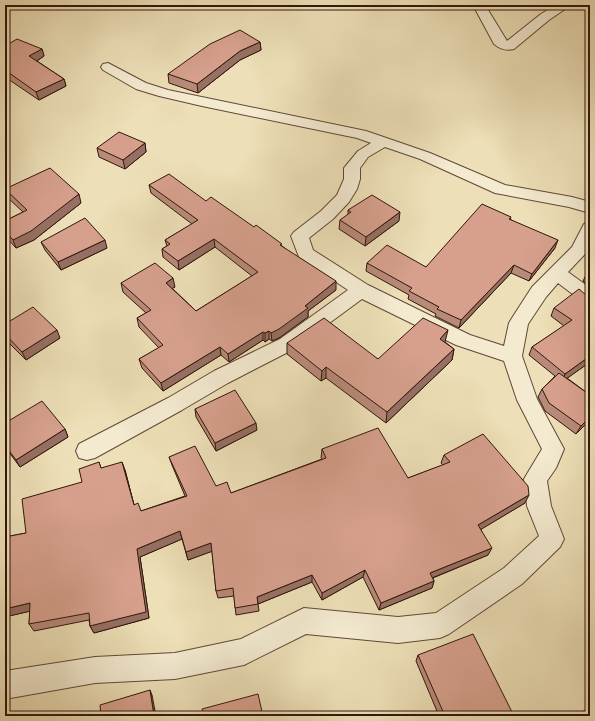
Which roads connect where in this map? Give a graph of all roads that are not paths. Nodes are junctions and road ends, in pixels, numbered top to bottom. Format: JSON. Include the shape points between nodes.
{"nodes":[{"id":1,"x":479,"y":5,"type":"edge"},
{"id":2,"x":565,"y":5,"type":"edge"},
{"id":3,"x":108,"y":67,"type":"dead end"},
{"id":4,"x":383,"y":142,"type":"junction"},
{"id":5,"x":590,"y":208,"type":"edge"},
{"id":6,"x":590,"y":228,"type":"edge"},
{"id":7,"x":558,"y":273,"type":"junction"},
{"id":8,"x":361,"y":290,"type":"junction"},
{"id":9,"x":590,"y":297,"type":"edge"},
{"id":10,"x":512,"y":356,"type":"junction"},
{"id":11,"x":88,"y":451,"type":"dead end"},
{"id":12,"x":5,"y":685,"type":"edge"}],
"edges":[{"from":1,"to":2,"type":"street","via":[[503,46],[509,46],[544,17]]},
{"from":3,"to":4,"type":"street","via":[[141,86],[164,93],[360,134]]},
{"from":4,"to":5,"type":"street","via":[[425,156],[501,189],[572,202]]},
{"from":4,"to":8,"type":"street","via":[[363,154],[352,168],[353,175],[345,197],[300,236],[305,253]]},
{"from":6,"to":7,"type":"street","via":[[579,250]]},
{"from":7,"to":9,"type":"street"},
{"from":7,"to":10,"type":"street","via":[[539,292],[519,323]]},
{"from":8,"to":10,"type":"street","via":[[463,340]]},
{"from":8,"to":11,"type":"street","via":[[287,344],[221,377]]},
{"from":10,"to":12,"type":"street","via":[[527,400],[553,449],[548,462],[535,479],[539,506],[552,539],[513,576],[440,625],[398,630],[304,620],[244,652],[175,666],[95,670]]}]}
